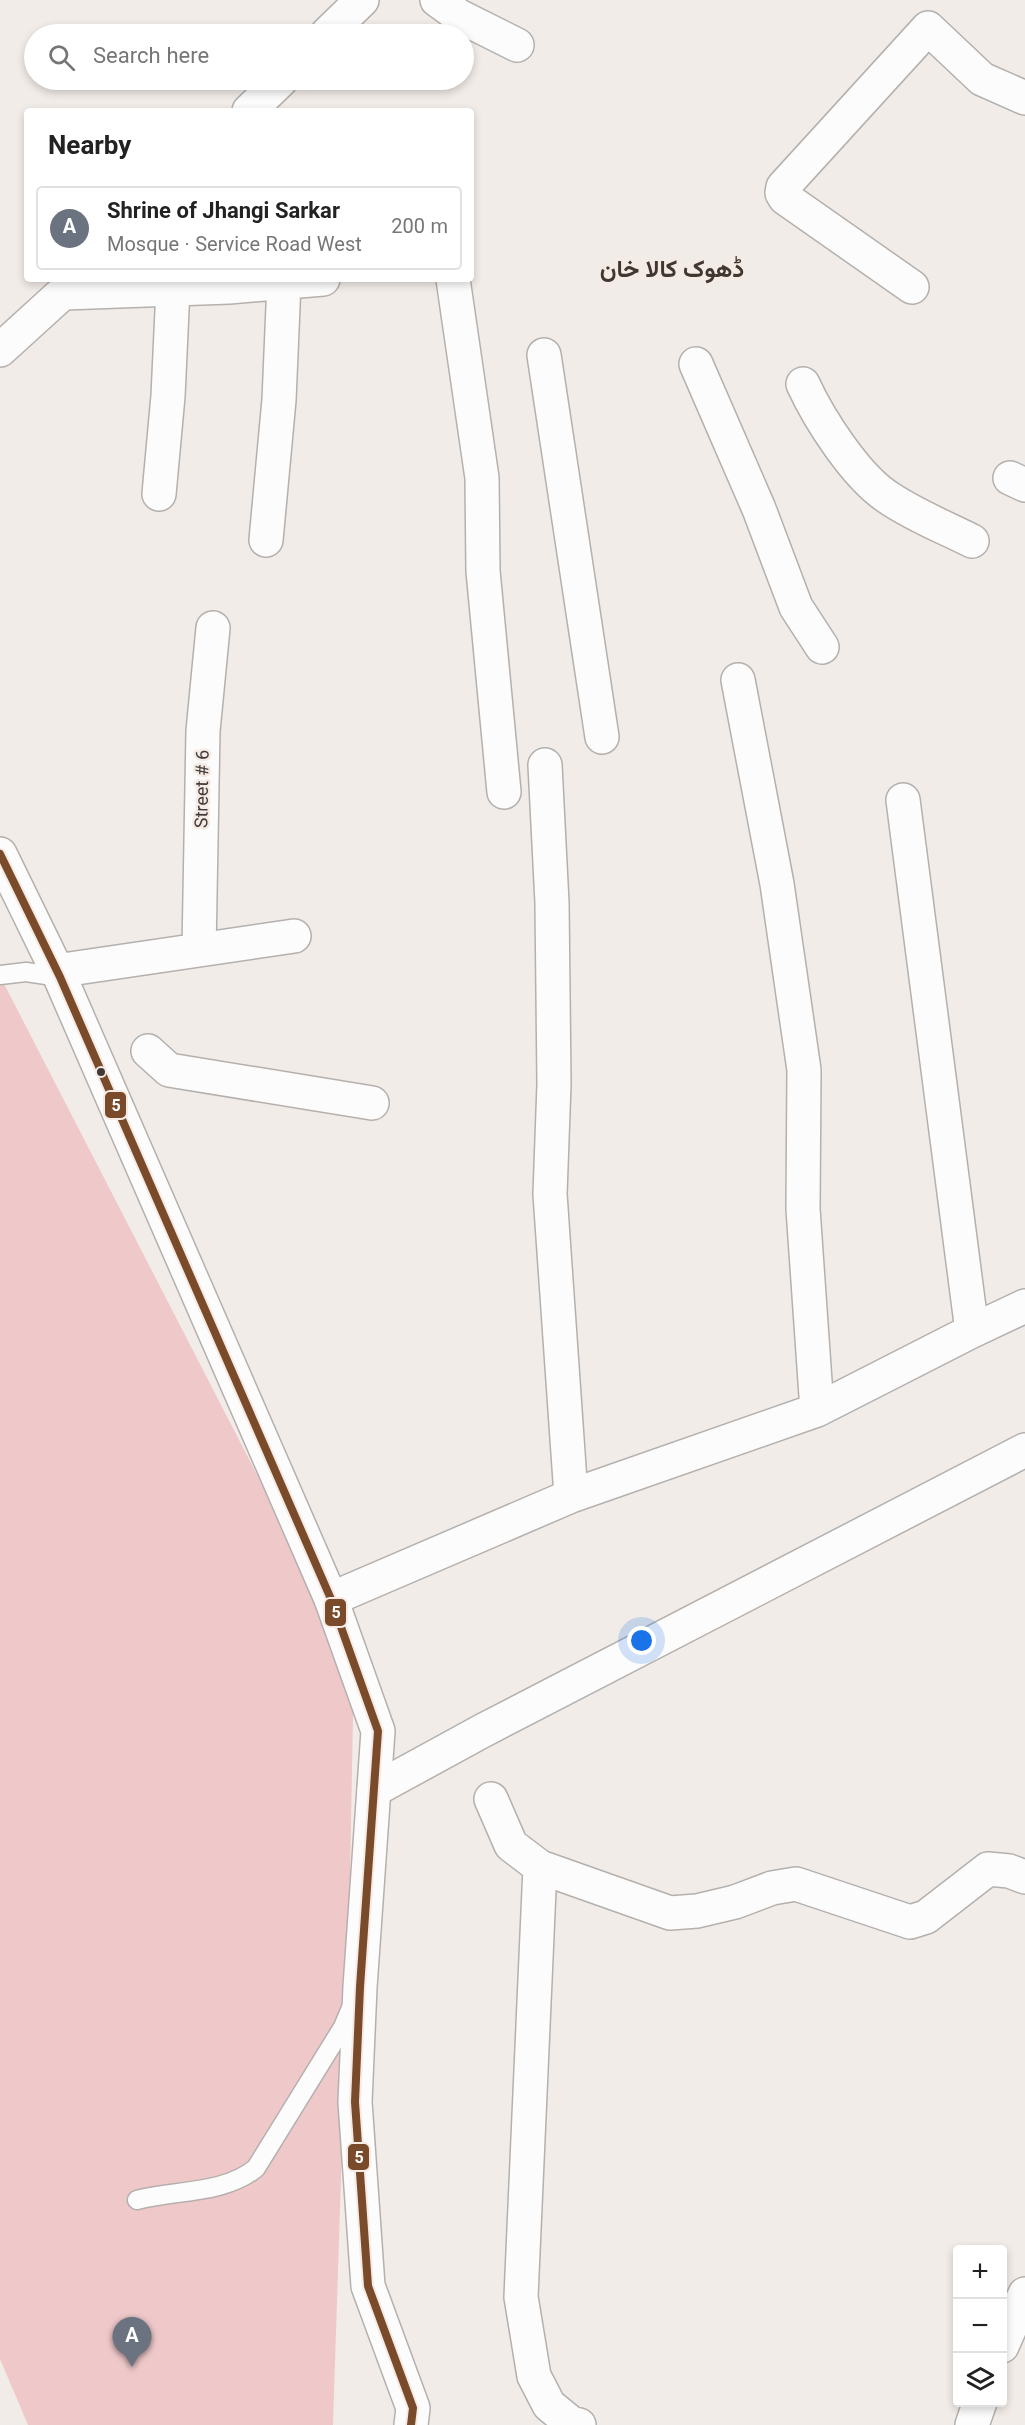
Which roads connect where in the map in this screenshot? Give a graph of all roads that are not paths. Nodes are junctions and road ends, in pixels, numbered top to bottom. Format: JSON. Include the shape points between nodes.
{"nodes":[{"id":1,"x":362,"y":0,"type":"edge"},
{"id":2,"x":437,"y":0,"type":"edge"},
{"id":3,"x":337,"y":24,"type":"edge"},
{"id":4,"x":518,"y":45,"type":"dead end"},
{"id":5,"x":271,"y":90,"type":"edge"},
{"id":6,"x":1025,"y":98,"type":"edge"},
{"id":7,"x":252,"y":108,"type":"edge"},
{"id":8,"x":294,"y":282,"type":"edge"},
{"id":9,"x":453,"y":282,"type":"edge"},
{"id":10,"x":284,"y":283,"type":"junction"},
{"id":11,"x":71,"y":286,"type":"edge"},
{"id":12,"x":912,"y":287,"type":"dead end"},
{"id":13,"x":173,"y":290,"type":"junction"},
{"id":14,"x":0,"y":350,"type":"edge"},
{"id":15,"x":544,"y":355,"type":"dead end"},
{"id":16,"x":696,"y":364,"type":"dead end"},
{"id":17,"x":803,"y":384,"type":"dead end"},
{"id":18,"x":159,"y":494,"type":"dead end"},
{"id":19,"x":266,"y":540,"type":"dead end"},
{"id":20,"x":972,"y":541,"type":"dead end"},
{"id":21,"x":213,"y":628,"type":"dead end"},
{"id":22,"x":822,"y":647,"type":"dead end"},
{"id":23,"x":738,"y":680,"type":"dead end"},
{"id":24,"x":602,"y":738,"type":"dead end"},
{"id":25,"x":544,"y":765,"type":"dead end"},
{"id":26,"x":504,"y":792,"type":"dead end"},
{"id":27,"x":903,"y":800,"type":"dead end"},
{"id":28,"x":0,"y":854,"type":"edge"},
{"id":29,"x":294,"y":936,"type":"dead end"},
{"id":30,"x":199,"y":950,"type":"junction"},
{"id":31,"x":58,"y":974,"type":"junction"},
{"id":32,"x":0,"y":975,"type":"edge"},
{"id":33,"x":148,"y":1051,"type":"dead end"},
{"id":34,"x":372,"y":1103,"type":"dead end"},
{"id":35,"x":1025,"y":1306,"type":"edge"},
{"id":36,"x":972,"y":1330,"type":"junction"},
{"id":37,"x":817,"y":1410,"type":"junction"},
{"id":38,"x":1025,"y":1450,"type":"edge"},
{"id":39,"x":572,"y":1496,"type":"junction"},
{"id":40,"x":330,"y":1599,"type":"junction"},
{"id":41,"x":374,"y":1790,"type":"junction"},
{"id":42,"x":491,"y":1799,"type":"dead end"},
{"id":43,"x":540,"y":1867,"type":"junction"},
{"id":44,"x":1025,"y":1878,"type":"edge"},
{"id":45,"x":360,"y":1987,"type":"junction"},
{"id":46,"x":137,"y":2200,"type":"dead end"},
{"id":47,"x":1025,"y":2294,"type":"edge"},
{"id":48,"x":1007,"y":2335,"type":"edge"},
{"id":49,"x":979,"y":2407,"type":"edge"},
{"id":50,"x":411,"y":2425,"type":"edge"},
{"id":51,"x":579,"y":2425,"type":"edge"},
{"id":52,"x":972,"y":2425,"type":"edge"}],
"edges":[{"from":1,"to":3,"type":"street"},
{"from":2,"to":4,"type":"street","via":[[459,16]]},
{"from":5,"to":7,"type":"street"},
{"from":6,"to":12,"type":"street","via":[[982,79],[928,28],[783,187],[785,198]]},
{"from":8,"to":10,"type":"street"},
{"from":9,"to":26,"type":"street","via":[[482,478],[483,571]]},
{"from":10,"to":13,"type":"street"},
{"from":10,"to":19,"type":"street","via":[[279,400]]},
{"from":11,"to":13,"type":"street"},
{"from":11,"to":14,"type":"street"},
{"from":13,"to":18,"type":"street"},
{"from":15,"to":24,"type":"street"},
{"from":16,"to":22,"type":"street","via":[[759,509],[796,607]]},
{"from":17,"to":20,"type":"street","via":[[812,405],[860,471],[887,498]]},
{"from":21,"to":30,"type":"street","name":"Street # 6","via":[[202,731]]},
{"from":23,"to":37,"type":"street","via":[[777,884],[804,1070],[803,1209]]},
{"from":25,"to":39,"type":"street","via":[[552,915],[554,1084],[550,1194]]},
{"from":27,"to":36,"type":"street"},
{"from":28,"to":31,"type":"street"},
{"from":29,"to":30,"type":"street"},
{"from":30,"to":31,"type":"street"},
{"from":31,"to":32,"type":"lane"},
{"from":31,"to":40,"type":"street"},
{"from":33,"to":34,"type":"street","via":[[169,1070]]},
{"from":35,"to":36,"type":"street"},
{"from":36,"to":37,"type":"street"},
{"from":37,"to":39,"type":"street"},
{"from":38,"to":41,"type":"street"},
{"from":39,"to":40,"type":"street"},
{"from":40,"to":41,"type":"street","via":[[378,1731]]},
{"from":41,"to":45,"type":"street"},
{"from":42,"to":43,"type":"street","via":[[512,1845]]},
{"from":43,"to":44,"type":"street","via":[[670,1912],[697,1911],[796,1884],[910,1922],[926,1917],[988,1869],[1009,1871]]},
{"from":43,"to":51,"type":"street","via":[[520,2297],[534,2376],[549,2405]]},
{"from":45,"to":46,"type":"lane","via":[[343,2028],[256,2168],[245,2177],[204,2189]]},
{"from":45,"to":50,"type":"street","via":[[355,2102],[368,2286],[414,2408]]},
{"from":47,"to":48,"type":"street"},
{"from":49,"to":52,"type":"street"}]}
